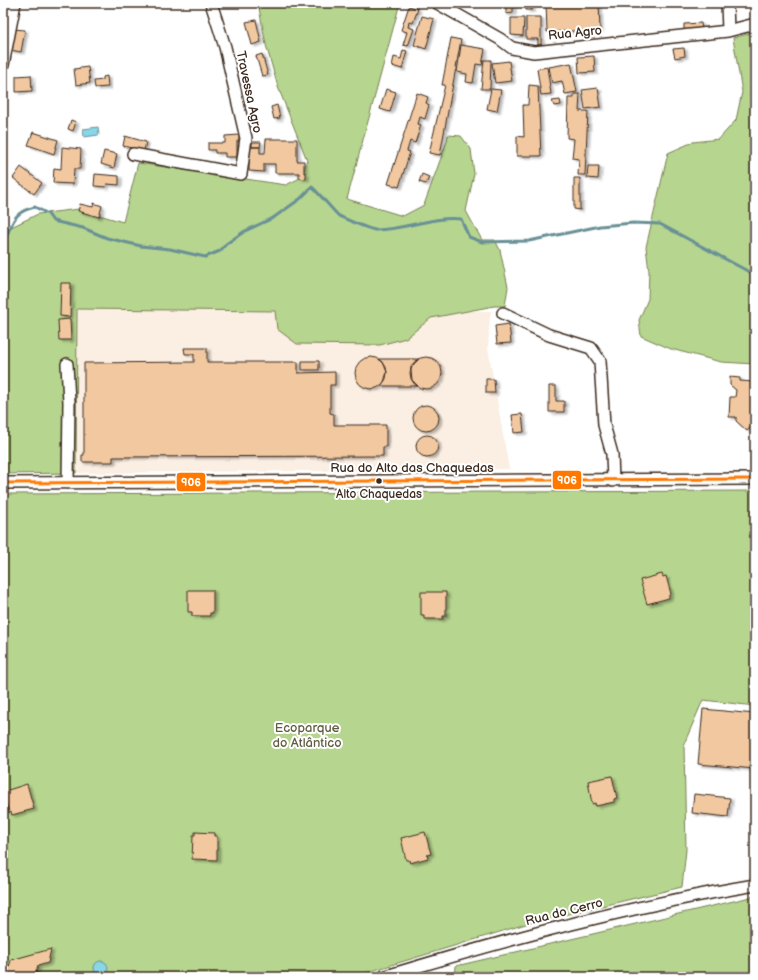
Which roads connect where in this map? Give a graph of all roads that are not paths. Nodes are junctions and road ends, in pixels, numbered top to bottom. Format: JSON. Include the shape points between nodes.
{"nodes":[{"id":1,"x":15,"y":3,"type":"edge"},
{"id":2,"x":211,"y":3,"type":"edge"},
{"id":3,"x":437,"y":3,"type":"edge"},
{"id":4,"x":727,"y":3,"type":"edge"},
{"id":5,"x":755,"y":24,"type":"edge"},
{"id":6,"x":728,"y":31,"type":"junction"},
{"id":7,"x":3,"y":65,"type":"edge"},
{"id":8,"x":133,"y":154,"type":"dead end"},
{"id":9,"x":504,"y":313,"type":"dead end"},
{"id":10,"x":67,"y":364,"type":"dead end"},
{"id":11,"x":755,"y":479,"type":"edge"},
{"id":12,"x":613,"y":481,"type":"junction"},
{"id":13,"x":3,"y":483,"type":"edge"},
{"id":14,"x":68,"y":483,"type":"junction"},
{"id":15,"x":755,"y":885,"type":"edge"},
{"id":16,"x":383,"y":977,"type":"edge"}],
"edges":[{"from":1,"to":7,"type":"street"},
{"from":2,"to":8,"type":"street","name":"Travessa Agro","via":[[225,47],[246,138],[241,174]]},
{"from":3,"to":6,"type":"street","name":"Rua Agro","via":[[512,48],[534,52]]},
{"from":4,"to":6,"type":"street"},
{"from":5,"to":6,"type":"street"},
{"from":9,"to":12,"type":"street","via":[[549,335],[591,348],[600,361],[604,425],[612,454]]},
{"from":10,"to":14,"type":"street"},
{"from":11,"to":12,"type":"street","name":"Rua do Alto das Chaquedas"},
{"from":12,"to":14,"type":"street","name":"Rua do Alto das Chaquedas"},
{"from":13,"to":14,"type":"street","name":"Rua do Alto das Chaquedas"},
{"from":15,"to":16,"type":"street","name":"Rua do Cerro","via":[[595,918]]}]}
